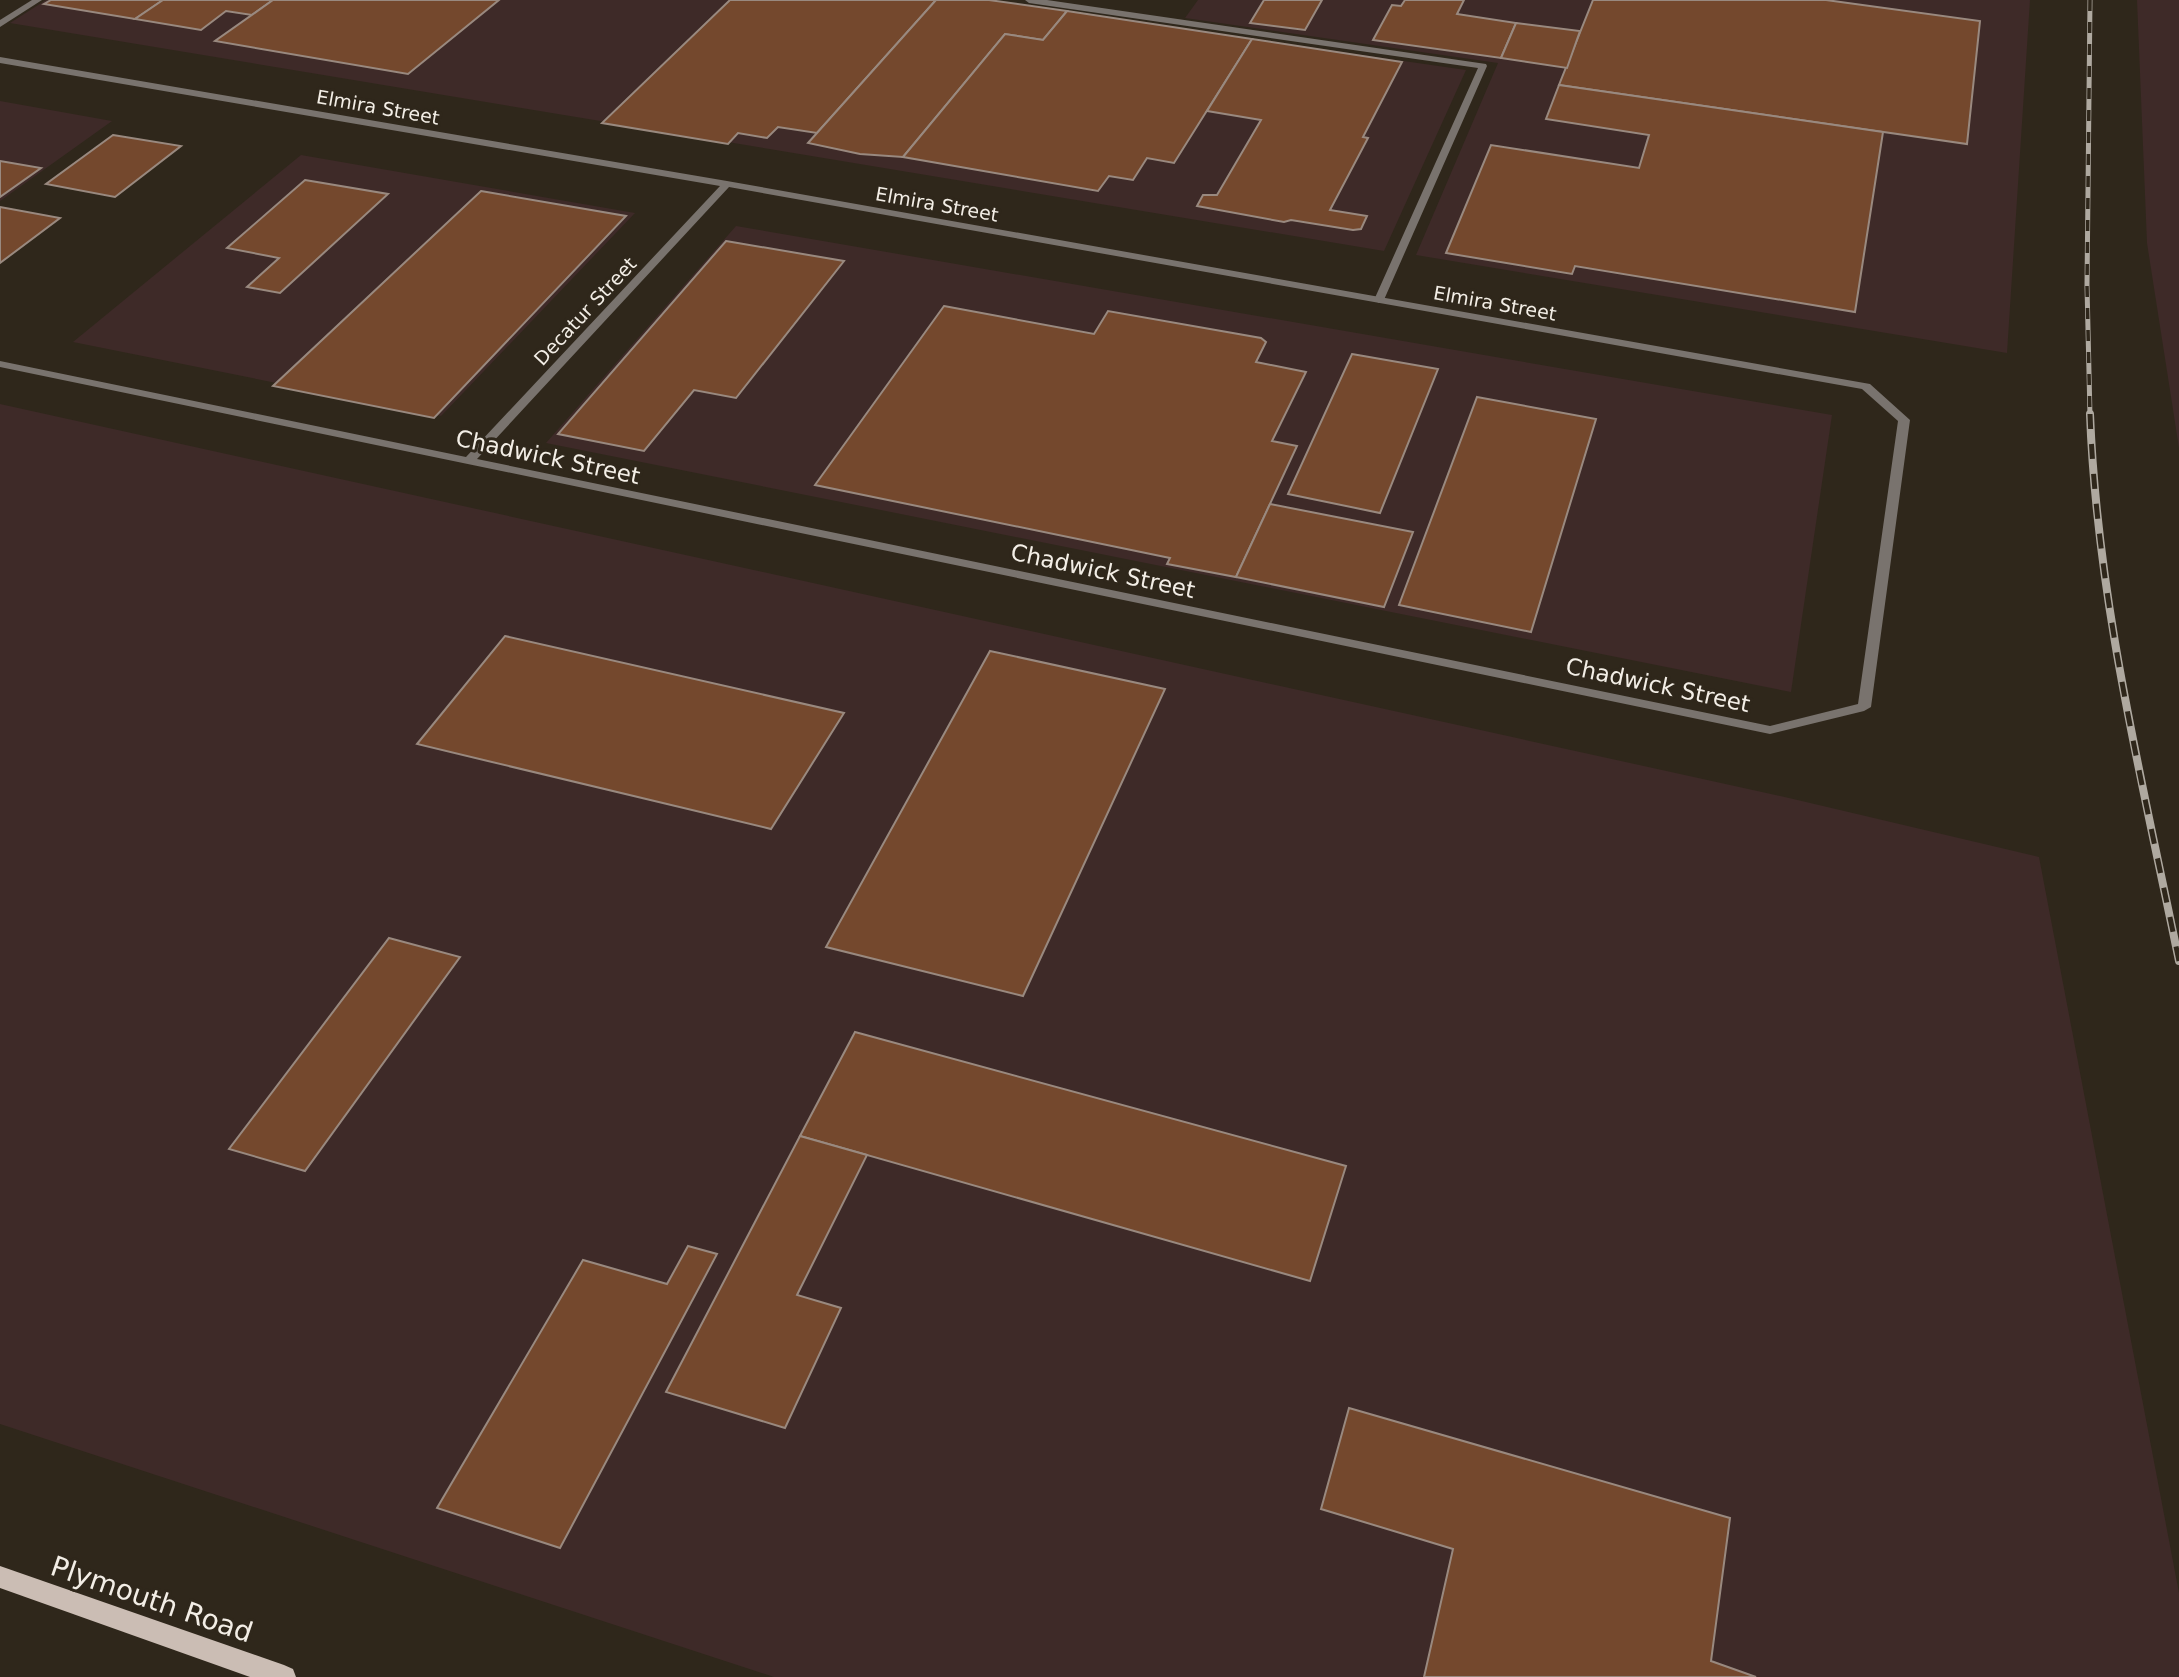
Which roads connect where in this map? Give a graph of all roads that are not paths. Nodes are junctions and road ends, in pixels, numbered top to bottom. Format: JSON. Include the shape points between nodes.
{"nodes":[{"id":1,"x":38,"y":0,"type":"edge"},
{"id":2,"x":1029,"y":0,"type":"edge"},
{"id":3,"x":0,"y":24,"type":"edge"},
{"id":4,"x":0,"y":61,"type":"edge"},
{"id":5,"x":727,"y":184,"type":"junction"},
{"id":6,"x":1379,"y":300,"type":"junction"},
{"id":7,"x":0,"y":364,"type":"edge"},
{"id":8,"x":1866,"y":386,"type":"joint"},
{"id":9,"x":468,"y":462,"type":"junction"},
{"id":10,"x":0,"y":1577,"type":"edge"},
{"id":11,"x":284,"y":1677,"type":"edge"}],
"edges":[{"from":1,"to":3,"type":"street"},
{"from":2,"to":6,"type":"street","via":[[1483,66]]},
{"from":4,"to":5,"type":"street","name":"Elmira Street"},
{"from":5,"to":6,"type":"street","name":"Elmira Street"},
{"from":5,"to":9,"type":"street","name":"Decatur Street"},
{"from":6,"to":8,"type":"street","name":"Elmira Street"},
{"from":7,"to":9,"type":"street","name":"Chadwick Street"},
{"from":8,"to":9,"type":"street","name":"Chadwick Street","via":[[1904,420],[1864,707],[1770,730]]},
{"from":10,"to":11,"type":"main road","name":"Plymouth Road"}]}
